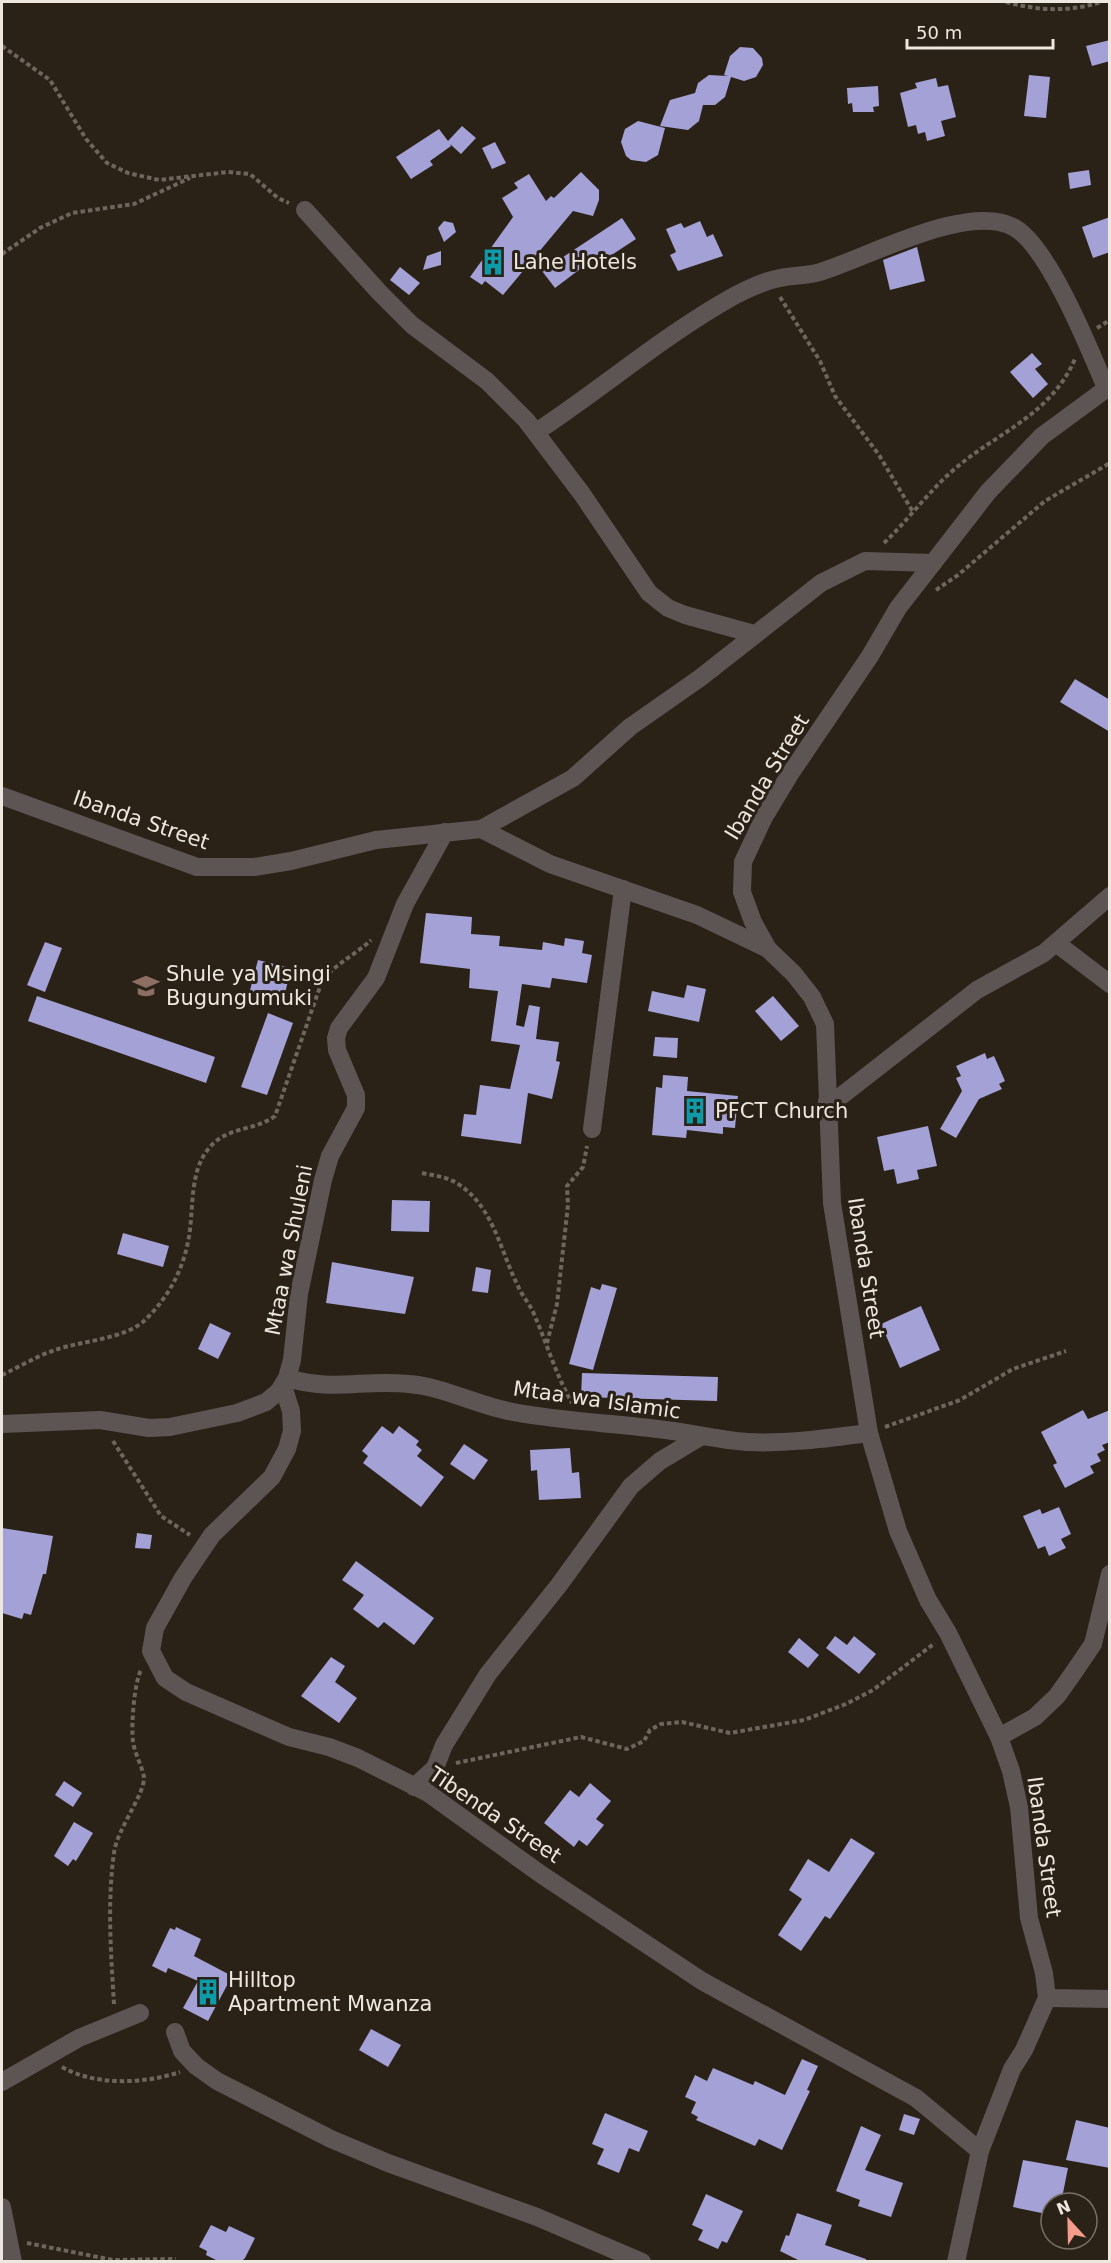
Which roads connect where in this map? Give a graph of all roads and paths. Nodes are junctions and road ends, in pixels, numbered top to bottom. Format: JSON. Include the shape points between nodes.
{"nodes":[{"id":1,"x":1006,"y":2,"type":"edge"},
{"id":2,"x":1101,"y":2,"type":"edge"},
{"id":3,"x":2,"y":46,"type":"edge"},
{"id":4,"x":192,"y":176,"type":"junction"},
{"id":5,"x":305,"y":210,"type":"joint"},
{"id":6,"x":2,"y":255,"type":"edge"},
{"id":7,"x":769,"y":280,"type":"junction"},
{"id":8,"x":1084,"y":335,"type":"junction"},
{"id":9,"x":1108,"y":387,"type":"edge"},
{"id":10,"x":536,"y":432,"type":"junction"},
{"id":11,"x":1110,"y":463,"type":"edge"},
{"id":12,"x":913,"y":512,"type":"junction"},
{"id":13,"x":865,"y":561,"type":"junction"},
{"id":14,"x":933,"y":563,"type":"junction"},
{"id":15,"x":927,"y":596,"type":"dead end"},
{"id":16,"x":754,"y":634,"type":"junction"},
{"id":17,"x":2,"y":796,"type":"edge"},
{"id":18,"x":481,"y":829,"type":"junction"},
{"id":19,"x":445,"y":832,"type":"junction"},
{"id":20,"x":623,"y":889,"type":"junction"},
{"id":21,"x":1110,"y":896,"type":"edge"},
{"id":22,"x":374,"y":936,"type":"dead end"},
{"id":23,"x":1056,"y":943,"type":"junction"},
{"id":24,"x":768,"y":949,"type":"junction"},
{"id":25,"x":1110,"y":984,"type":"edge"},
{"id":26,"x":827,"y":1101,"type":"junction"},
{"id":27,"x":592,"y":1129,"type":"joint"},
{"id":28,"x":422,"y":1173,"type":"dead end"},
{"id":29,"x":547,"y":1344,"type":"junction"},
{"id":30,"x":1066,"y":1351,"type":"dead end"},
{"id":31,"x":2,"y":1375,"type":"edge"},
{"id":32,"x":285,"y":1382,"type":"junction"},
{"id":33,"x":100,"y":1420,"type":"junction"},
{"id":34,"x":583,"y":1422,"type":"junction"},
{"id":35,"x":2,"y":1424,"type":"edge"},
{"id":36,"x":869,"y":1433,"type":"junction"},
{"id":37,"x":700,"y":1437,"type":"junction"},
{"id":38,"x":212,"y":1535,"type":"junction"},
{"id":39,"x":1110,"y":1574,"type":"edge"},
{"id":40,"x":948,"y":1633,"type":"junction"},
{"id":41,"x":151,"y":1651,"type":"junction"},
{"id":42,"x":999,"y":1737,"type":"junction"},
{"id":43,"x":435,"y":1768,"type":"junction"},
{"id":44,"x":414,"y":1786,"type":"junction"},
{"id":45,"x":1047,"y":1998,"type":"junction"},
{"id":46,"x":1110,"y":1999,"type":"edge"},
{"id":47,"x":140,"y":2013,"type":"dead end"},
{"id":48,"x":115,"y":2024,"type":"junction"},
{"id":49,"x":175,"y":2032,"type":"dead end"},
{"id":50,"x":45,"y":2057,"type":"junction"},
{"id":51,"x":196,"y":2066,"type":"junction"},
{"id":52,"x":2,"y":2082,"type":"edge"},
{"id":53,"x":980,"y":2151,"type":"junction"},
{"id":54,"x":2,"y":2207,"type":"edge"},
{"id":55,"x":7,"y":2235,"type":"junction"},
{"id":56,"x":176,"y":2259,"type":"dead end"},
{"id":57,"x":13,"y":2262,"type":"edge"},
{"id":58,"x":642,"y":2262,"type":"edge"},
{"id":59,"x":956,"y":2262,"type":"edge"}],
"edges":[{"from":1,"to":2,"type":"path","via":[[1054,10],[1078,9]]},
{"from":3,"to":4,"type":"path","via":[[50,80],[86,139],[107,163],[159,180]]},
{"from":4,"to":5,"type":"path","via":[[250,174],[278,198]]},
{"from":4,"to":6,"type":"path","via":[[134,204],[72,213],[40,228]]},
{"from":5,"to":10,"type":"street","via":[[412,325],[500,392]]},
{"from":7,"to":8,"type":"street","via":[[820,272],[912,236],[960,224],[994,222],[1012,226],[1030,241]]},
{"from":7,"to":10,"type":"street","via":[[684,327]]},
{"from":7,"to":12,"type":"path","via":[[820,361],[835,396],[879,456]]},
{"from":8,"to":9,"type":"street"},
{"from":8,"to":12,"type":"path","via":[[1070,370],[1041,405],[951,472]]},
{"from":9,"to":14,"type":"street","name":"Ibanda Street","via":[[1042,436],[988,492]]},
{"from":10,"to":16,"type":"street","via":[[648,593],[684,615]]},
{"from":11,"to":15,"type":"path","via":[[1045,501],[958,575]]},
{"from":12,"to":13,"type":"path"},
{"from":13,"to":14,"type":"street"},
{"from":13,"to":16,"type":"street","via":[[821,583]]},
{"from":14,"to":24,"type":"street","name":"Ibanda Street","via":[[898,608],[790,774],[743,862],[742,892]]},
{"from":16,"to":18,"type":"street","via":[[630,727],[573,778]]},
{"from":17,"to":19,"type":"street","name":"Ibanda Street","via":[[197,867],[254,867],[376,840]]},
{"from":18,"to":19,"type":"street","name":"Ibanda Street"},
{"from":18,"to":20,"type":"street","via":[[550,864]]},
{"from":19,"to":32,"type":"street","name":"Mtaa wa Shuleni","via":[[405,904],[376,978],[339,1028],[336,1038],[356,1095],[356,1108],[330,1156],[323,1180]]},
{"from":20,"to":24,"type":"street","via":[[697,915]]},
{"from":20,"to":27,"type":"street"},
{"from":21,"to":23,"type":"street"},
{"from":22,"to":31,"type":"path","via":[[356,955],[331,969],[322,981],[275,1116],[263,1125],[233,1131],[213,1143],[198,1165],[188,1243],[170,1292],[143,1322],[114,1335],[54,1350]]},
{"from":23,"to":25,"type":"street"},
{"from":23,"to":26,"type":"street","via":[[977,990],[836,1100]]},
{"from":24,"to":26,"type":"street","name":"Ibanda Street","via":[[794,974],[825,1024]]},
{"from":26,"to":36,"type":"street","name":"Ibanda Street","via":[[832,1203]]},
{"from":27,"to":29,"type":"path","via":[[583,1167],[567,1186],[557,1304]]},
{"from":28,"to":29,"type":"path","via":[[445,1177],[462,1186],[482,1208]]},
{"from":29,"to":34,"type":"path","via":[[556,1376]]},
{"from":30,"to":36,"type":"path","via":[[1013,1369],[960,1400]]},
{"from":32,"to":33,"type":"street","via":[[266,1402],[170,1427],[149,1428]]},
{"from":32,"to":34,"type":"street","name":"Mtaa wa Islamic","via":[[334,1387],[410,1384],[449,1392],[500,1410]]},
{"from":32,"to":38,"type":"street","via":[[292,1431],[287,1449],[272,1477]]},
{"from":33,"to":35,"type":"street"},
{"from":33,"to":38,"type":"path","via":[[160,1516],[195,1537]]},
{"from":34,"to":37,"type":"street","name":"Mtaa wa Islamic"},
{"from":36,"to":37,"type":"street","name":"Mtaa wa Islamic","via":[[785,1442]]},
{"from":36,"to":40,"type":"street","name":"Ibanda Street","via":[[898,1531],[928,1600]]},
{"from":37,"to":43,"type":"street","via":[[660,1461],[631,1486],[560,1585],[488,1674],[444,1745]]},
{"from":38,"to":41,"type":"street","via":[[155,1628]]},
{"from":39,"to":42,"type":"street","via":[[1093,1644],[1074,1672],[1035,1717]]},
{"from":40,"to":42,"type":"street","name":"Ibanda Street"},
{"from":40,"to":43,"type":"path","via":[[873,1690],[804,1719],[730,1733],[682,1722],[660,1724],[650,1730],[644,1741],[627,1749],[581,1737]]},
{"from":41,"to":44,"type":"street","name":"Tibenda Street","via":[[165,1677],[186,1692],[289,1737],[358,1758]]},
{"from":41,"to":48,"type":"path","via":[[136,1679],[133,1730],[134,1749],[144,1777],[118,1834],[114,1854],[111,1931]]},
{"from":42,"to":45,"type":"street","name":"Ibanda Street","via":[[1019,1807],[1029,1918]]},
{"from":43,"to":44,"type":"street"},
{"from":44,"to":53,"type":"street","name":"Tibenda Street","via":[[702,1981],[916,2098]]},
{"from":45,"to":46,"type":"street"},
{"from":45,"to":53,"type":"street","via":[[1012,2069]]},
{"from":47,"to":48,"type":"street"},
{"from":48,"to":50,"type":"street"},
{"from":49,"to":51,"type":"street","via":[[182,2051]]},
{"from":50,"to":51,"type":"path","via":[[74,2074],[109,2080],[160,2078]]},
{"from":50,"to":52,"type":"street"},
{"from":51,"to":58,"type":"street","via":[[217,2081],[331,2139],[537,2217]]},
{"from":53,"to":59,"type":"street"},
{"from":54,"to":55,"type":"street"},
{"from":55,"to":56,"type":"path","via":[[32,2245],[113,2260]]},
{"from":55,"to":57,"type":"street"}]}
